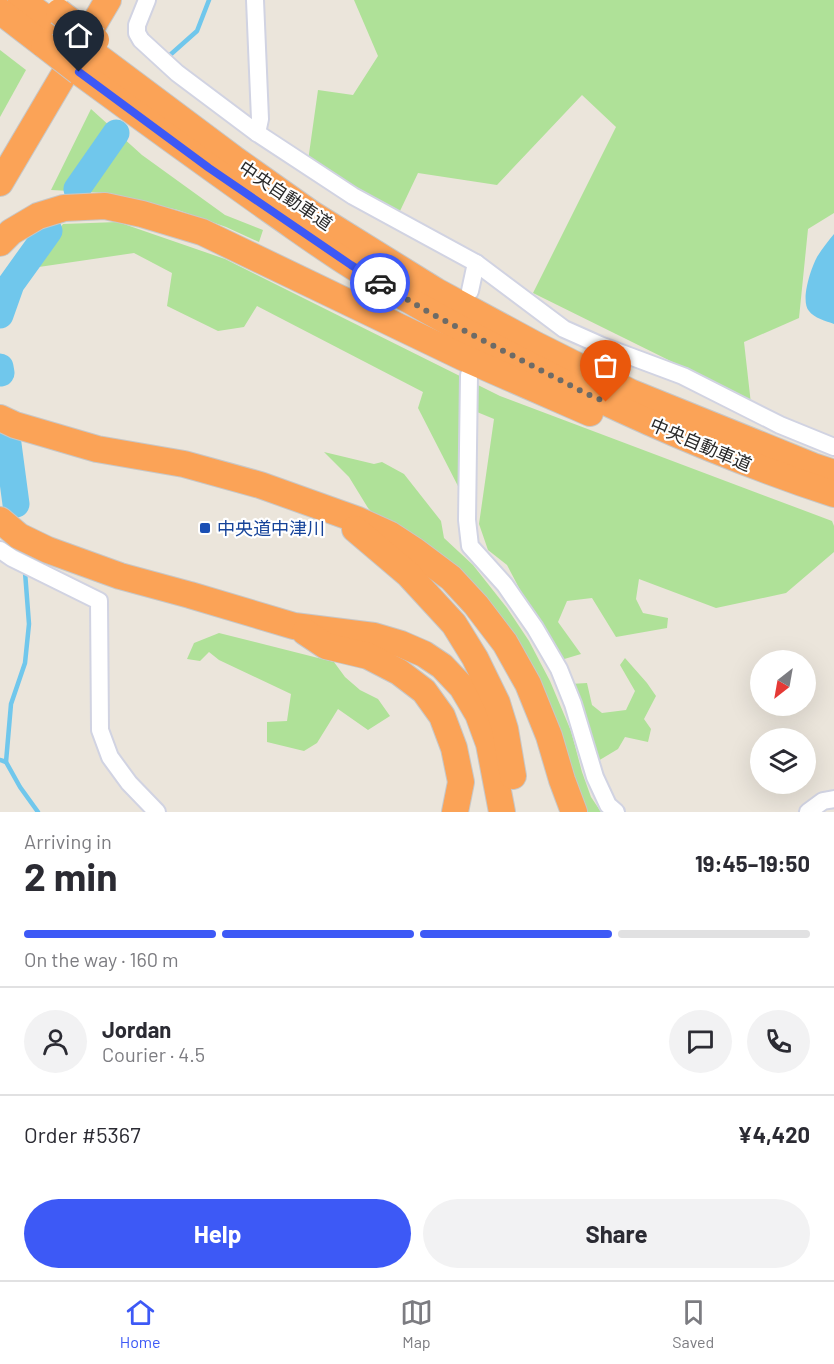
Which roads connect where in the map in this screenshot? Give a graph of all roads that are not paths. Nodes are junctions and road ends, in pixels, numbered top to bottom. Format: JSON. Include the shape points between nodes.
{"nodes":[{"id":1,"x":21,"y":0,"type":"edge"},
{"id":2,"x":90,"y":0,"type":"edge"},
{"id":3,"x":108,"y":0,"type":"edge"},
{"id":4,"x":147,"y":0,"type":"edge"},
{"id":5,"x":255,"y":0,"type":"edge"},
{"id":6,"x":0,"y":11,"type":"edge"},
{"id":7,"x":50,"y":20,"type":"edge"},
{"id":8,"x":88,"y":54,"type":"junction"},
{"id":9,"x":257,"y":133,"type":"junction"},
{"id":10,"x":0,"y":156,"type":"edge"},
{"id":11,"x":0,"y":183,"type":"edge"},
{"id":12,"x":0,"y":243,"type":"edge"},
{"id":13,"x":476,"y":263,"type":"junction"},
{"id":14,"x":470,"y":291,"type":"dead end"},
{"id":15,"x":469,"y":375,"type":"dead end"},
{"id":16,"x":0,"y":406,"type":"edge"},
{"id":17,"x":0,"y":418,"type":"edge"},
{"id":18,"x":41,"y":433,"type":"junction"},
{"id":19,"x":834,"y":447,"type":"edge"},
{"id":20,"x":766,"y":471,"type":"junction"},
{"id":21,"x":834,"y":473,"type":"edge"},
{"id":22,"x":834,"y":494,"type":"edge"},
{"id":23,"x":323,"y":507,"type":"junction"},
{"id":24,"x":0,"y":520,"type":"edge"},
{"id":25,"x":0,"y":550,"type":"edge"},
{"id":26,"x":294,"y":626,"type":"junction"},
{"id":27,"x":834,"y":799,"type":"edge"},
{"id":28,"x":157,"y":812,"type":"edge"},
{"id":29,"x":455,"y":812,"type":"edge"},
{"id":30,"x":502,"y":812,"type":"edge"},
{"id":31,"x":518,"y":812,"type":"edge"},
{"id":32,"x":574,"y":812,"type":"edge"},
{"id":33,"x":616,"y":812,"type":"edge"},
{"id":34,"x":808,"y":812,"type":"edge"}],
"edges":[{"from":1,"to":7,"type":"highway","name":"中央自動車道"},
{"from":2,"to":10,"type":"highway"},
{"from":3,"to":11,"type":"highway"},
{"from":4,"to":9,"type":"street","via":[[137,25],[141,40],[177,73]]},
{"from":5,"to":9,"type":"street","via":[[260,119]]},
{"from":6,"to":7,"type":"highway","name":"中央自動車道"},
{"from":7,"to":8,"type":"highway","name":"中央自動車道"},
{"from":8,"to":20,"type":"highway","name":"中央自動車道","via":[[209,168],[351,265],[430,313],[585,393]]},
{"from":8,"to":21,"type":"highway","name":"中央自動車道","via":[[312,214],[436,291],[630,392]]},
{"from":9,"to":13,"type":"street","via":[[352,196]]},
{"from":12,"to":20,"type":"highway","via":[[38,216],[64,208],[105,206],[142,213],[202,232],[462,357],[658,443]]},
{"from":13,"to":14,"type":"street"},
{"from":13,"to":19,"type":"street","via":[[564,329],[683,376],[780,425]]},
{"from":15,"to":33,"type":"street","via":[[466,520],[470,546],[506,585],[559,669],[595,777],[608,805]]},
{"from":16,"to":18,"type":"highway"},
{"from":17,"to":18,"type":"highway"},
{"from":18,"to":23,"type":"highway","via":[[98,449],[184,464]]},
{"from":20,"to":22,"type":"highway","name":"中央自動車道"},
{"from":23,"to":31,"type":"highway","via":[[408,574],[454,624],[497,703]]},
{"from":23,"to":32,"type":"highway","via":[[398,540],[450,578],[476,605],[505,643],[528,684]]},
{"from":24,"to":26,"type":"highway","via":[[19,536],[48,550],[111,573]]},
{"from":25,"to":28,"type":"street","via":[[99,601],[100,730],[110,757]]},
{"from":26,"to":29,"type":"highway","via":[[326,646],[368,656],[424,690],[442,716],[454,748],[461,782]]},
{"from":26,"to":30,"type":"highway","via":[[374,636],[424,654],[442,666],[462,687],[478,714],[489,744]]},
{"from":27,"to":34,"type":"street","via":[[823,801]]}]}
